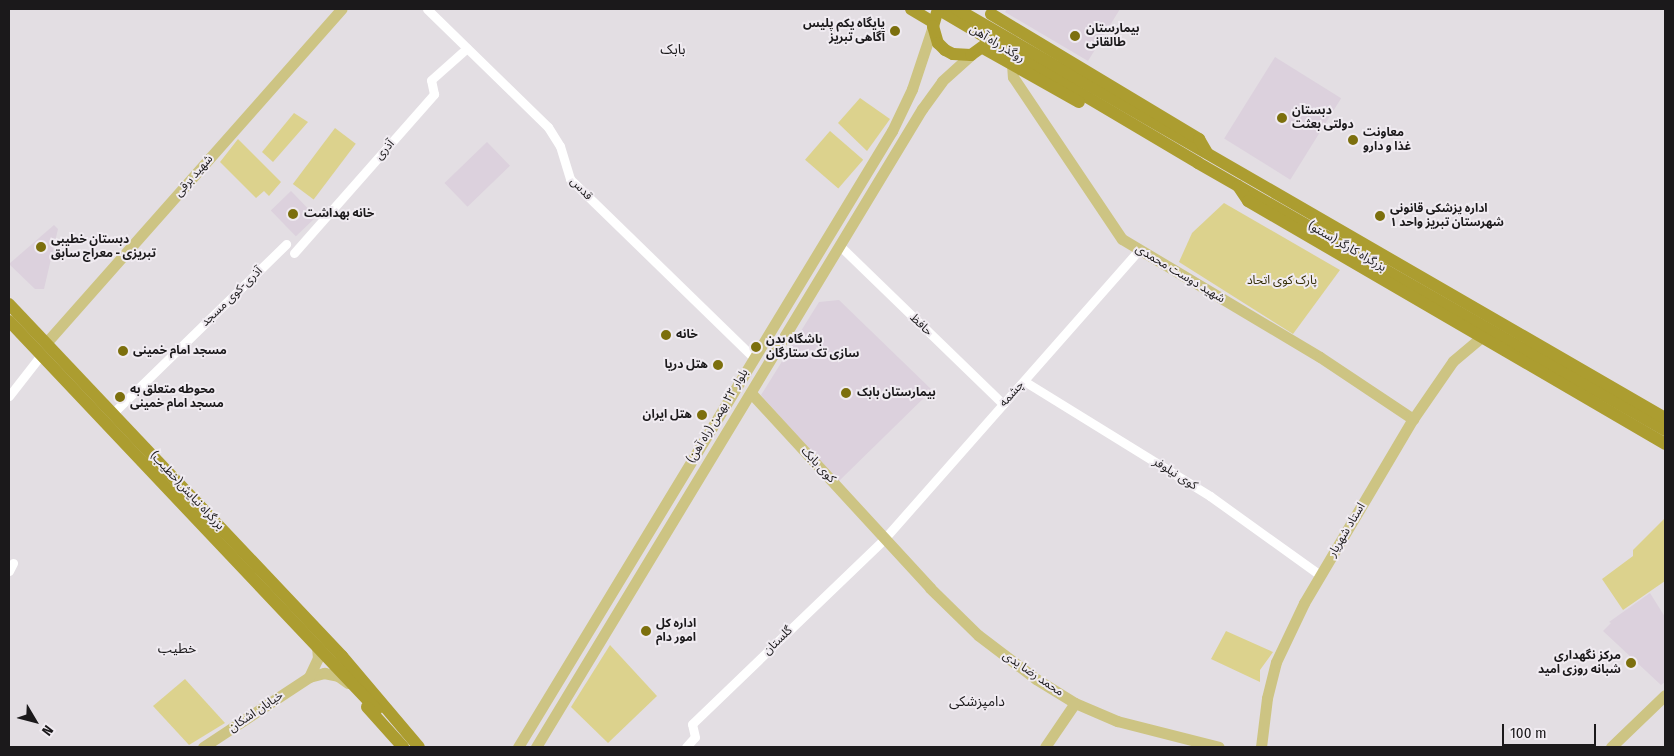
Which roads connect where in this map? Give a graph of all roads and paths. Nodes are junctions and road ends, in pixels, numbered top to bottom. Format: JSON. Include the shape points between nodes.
{"nodes":[{"id":1,"x":341,"y":9,"type":"edge"},
{"id":2,"x":427,"y":9,"type":"edge"},
{"id":3,"x":911,"y":9,"type":"edge"},
{"id":4,"x":938,"y":9,"type":"edge"},
{"id":5,"x":957,"y":9,"type":"edge"},
{"id":6,"x":990,"y":11,"type":"edge"},
{"id":7,"x":933,"y":24,"type":"junction"},
{"id":8,"x":1036,"y":40,"type":"junction"},
{"id":9,"x":467,"y":48,"type":"junction"},
{"id":10,"x":983,"y":48,"type":"junction"},
{"id":11,"x":923,"y":52,"type":"junction"},
{"id":12,"x":971,"y":55,"type":"junction"},
{"id":13,"x":1032,"y":59,"type":"junction"},
{"id":14,"x":1012,"y":64,"type":"junction"},
{"id":15,"x":952,"y":72,"type":"junction"},
{"id":16,"x":1203,"y":159,"type":"junction"},
{"id":17,"x":1237,"y":184,"type":"junction"},
{"id":18,"x":286,"y":244,"type":"dead end"},
{"id":19,"x":840,"y":246,"type":"junction"},
{"id":20,"x":1140,"y":250,"type":"junction"},
{"id":21,"x":294,"y":253,"type":"dead end"},
{"id":22,"x":9,"y":304,"type":"edge"},
{"id":23,"x":9,"y":321,"type":"edge"},
{"id":24,"x":1482,"y":338,"type":"junction"},
{"id":25,"x":46,"y":343,"type":"junction"},
{"id":26,"x":41,"y":355,"type":"junction"},
{"id":27,"x":754,"y":358,"type":"junction"},
{"id":28,"x":1024,"y":381,"type":"junction"},
{"id":29,"x":752,"y":392,"type":"junction"},
{"id":30,"x":9,"y":396,"type":"edge"},
{"id":31,"x":1003,"y":404,"type":"junction"},
{"id":32,"x":113,"y":413,"type":"junction"},
{"id":33,"x":1665,"y":418,"type":"edge"},
{"id":34,"x":1414,"y":419,"type":"junction"},
{"id":35,"x":1665,"y":430,"type":"edge"},
{"id":36,"x":1665,"y":444,"type":"edge"},
{"id":37,"x":884,"y":538,"type":"junction"},
{"id":38,"x":1320,"y":575,"type":"junction"},
{"id":39,"x":317,"y":647,"type":"junction"},
{"id":40,"x":308,"y":677,"type":"junction"},
{"id":41,"x":359,"y":684,"type":"junction"},
{"id":42,"x":1665,"y":695,"type":"edge"},
{"id":43,"x":1075,"y":703,"type":"junction"},
{"id":44,"x":203,"y":747,"type":"edge"},
{"id":45,"x":403,"y":747,"type":"edge"},
{"id":46,"x":411,"y":747,"type":"edge"},
{"id":47,"x":419,"y":747,"type":"edge"},
{"id":48,"x":427,"y":747,"type":"edge"},
{"id":49,"x":518,"y":747,"type":"edge"},
{"id":50,"x":536,"y":747,"type":"edge"},
{"id":51,"x":686,"y":747,"type":"edge"},
{"id":52,"x":1045,"y":747,"type":"edge"},
{"id":53,"x":1219,"y":747,"type":"edge"},
{"id":54,"x":1261,"y":747,"type":"edge"},
{"id":55,"x":1611,"y":747,"type":"edge"}],
"edges":[{"from":1,"to":25,"type":"main road","name":"شهید برقی"},
{"from":2,"to":9,"type":"street","name":"قدس"},
{"from":3,"to":7,"type":"highway"},
{"from":4,"to":7,"type":"highway"},
{"from":4,"to":13,"type":"highway","name":"روگذر راه آهن"},
{"from":5,"to":13,"type":"highway","name":"روگذر راه آهن"},
{"from":6,"to":8,"type":"highway"},
{"from":6,"to":10,"type":"highway","via":[[993,32]]},
{"from":7,"to":11,"type":"main road","name":"بلوار ۲۲ بهمن (راه آهن)"},
{"from":7,"to":12,"type":"highway","via":[[938,43],[945,50]]},
{"from":8,"to":14,"type":"highway","via":[[1022,42]]},
{"from":8,"to":16,"type":"highway","via":[[1198,139]]},
{"from":9,"to":21,"type":"street","name":"آذری","via":[[431,80],[434,94]]},
{"from":9,"to":27,"type":"street","name":"قدس","via":[[548,127],[560,146],[570,179]]},
{"from":10,"to":12,"type":"highway"},
{"from":10,"to":14,"type":"highway"},
{"from":11,"to":15,"type":"main road","via":[[935,50],[943,53],[953,64]]},
{"from":11,"to":27,"type":"main road","name":"بلوار ۲۲ بهمن (راه آهن)","via":[[912,89],[892,131]]},
{"from":12,"to":15,"type":"main road","name":"بلوار ۲۲ بهمن (راه آهن)"},
{"from":13,"to":16,"type":"highway","name":"بزرگراه کارگر (سنتو)"},
{"from":14,"to":16,"type":"highway","via":[[1153,146]]},
{"from":14,"to":20,"type":"main road","name":"شهید دوست محمدی","via":[[1013,77],[1061,151],[1122,239]]},
{"from":15,"to":19,"type":"main road","name":"بلوار ۲۲ بهمن (راه آهن)","via":[[922,109]]},
{"from":16,"to":17,"type":"highway","name":"بزرگراه کارگر (سنتو)"},
{"from":16,"to":33,"type":"highway","name":"بزرگراه کارگر (سنتو)"},
{"from":17,"to":24,"type":"highway","via":[[1248,201]]},
{"from":17,"to":35,"type":"highway","name":"بزرگراه کارگر (سنتو)"},
{"from":18,"to":32,"type":"street","name":"آذری-کوی مسجد"},
{"from":19,"to":29,"type":"main road","name":"بلوار ۲۲ بهمن (راه آهن)"},
{"from":19,"to":31,"type":"street","name":"حافظ"},
{"from":20,"to":28,"type":"street","name":"چشمه"},
{"from":20,"to":34,"type":"main road","name":"شهید دوست محمدی","via":[[1320,357]]},
{"from":22,"to":25,"type":"highway","name":"بزرگراه نیایش(خطیب)"},
{"from":23,"to":26,"type":"highway","name":"بزرگراه نیایش(خطیب)"},
{"from":24,"to":34,"type":"main road","name":"استاد شهریار","via":[[1453,361]]},
{"from":24,"to":36,"type":"highway"},
{"from":25,"to":32,"type":"highway","name":"بزرگراه نیایش(خطیب)"},
{"from":26,"to":30,"type":"street"},
{"from":26,"to":39,"type":"highway","name":"بزرگراه نیایش(خطیب)"},
{"from":27,"to":49,"type":"main road","name":"بلوار ۲۲ بهمن (راه آهن)"},
{"from":28,"to":31,"type":"street","name":"چشمه"},
{"from":28,"to":38,"type":"street","name":"کوی نیلوفر","via":[[1210,496]]},
{"from":29,"to":37,"type":"main road","name":"کوی بابک"},
{"from":29,"to":50,"type":"main road","name":"بلوار ۲۲ بهمن (راه آهن)"},
{"from":31,"to":37,"type":"street","name":"چشمه"},
{"from":32,"to":41,"type":"highway","name":"بزرگراه نیایش(خطیب)"},
{"from":34,"to":38,"type":"main road","name":"استاد شهریار"},
{"from":37,"to":43,"type":"main road","name":"محمد رضا یدی","via":[[978,635],[1036,679]]},
{"from":37,"to":51,"type":"street","name":"گلستان","via":[[692,724],[695,737]]},
{"from":38,"to":54,"type":"main road","name":"استاد شهریار","via":[[1276,662],[1267,698]]},
{"from":39,"to":40,"type":"main road","via":[[318,658]]},
{"from":39,"to":41,"type":"highway","name":"بزرگراه نیایش(خطیب)"},
{"from":40,"to":41,"type":"main road","via":[[324,673]]},
{"from":40,"to":44,"type":"main road","name":"خیابان اشکان"},
{"from":41,"to":45,"type":"highway","via":[[369,710]]},
{"from":41,"to":46,"type":"highway"},
{"from":41,"to":47,"type":"highway"},
{"from":41,"to":48,"type":"highway","via":[[378,692]]},
{"from":42,"to":55,"type":"main road"},
{"from":43,"to":52,"type":"main road"},
{"from":43,"to":53,"type":"main road","name":"محمد رضا یدی","via":[[1147,731]]}]}
